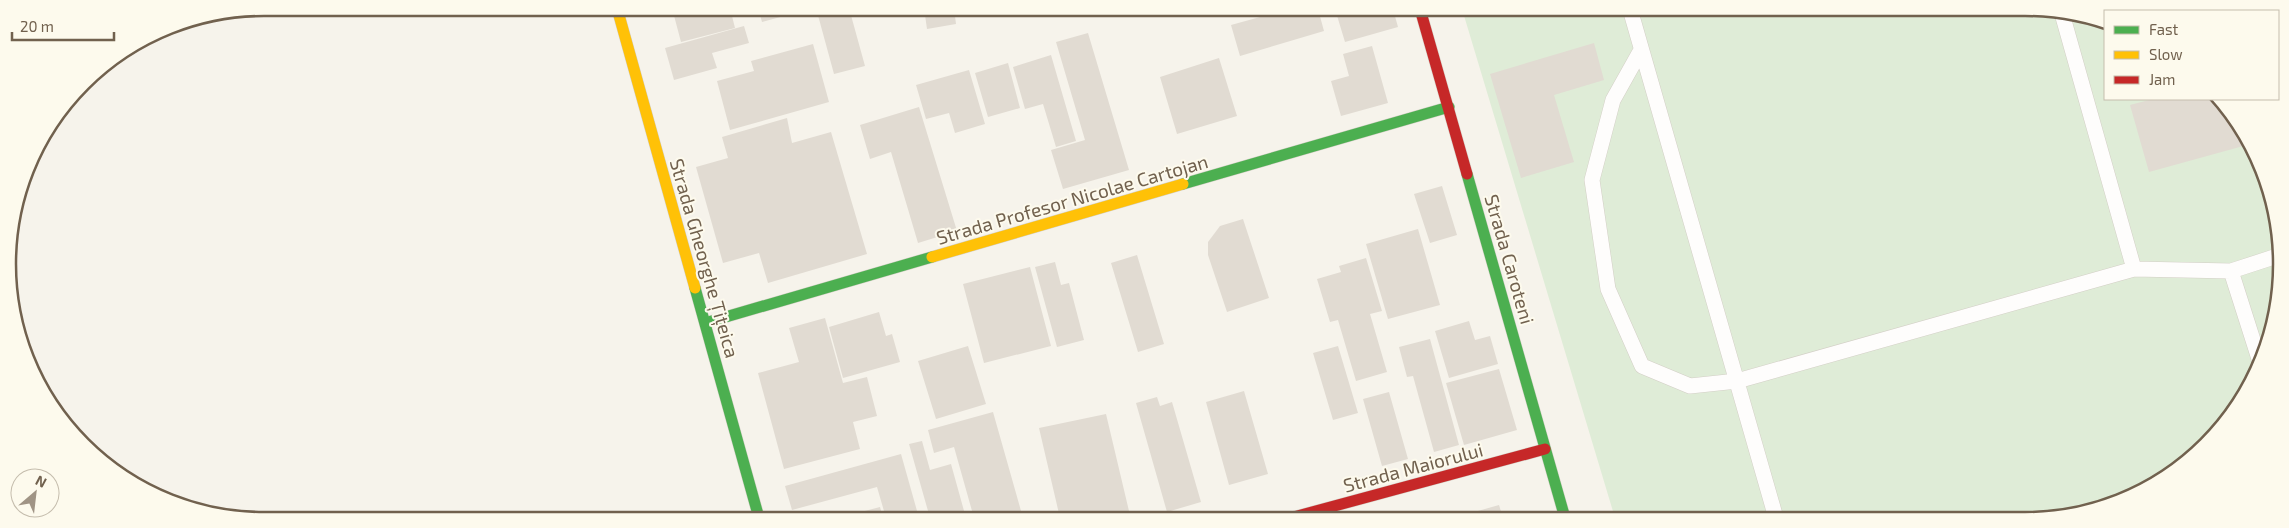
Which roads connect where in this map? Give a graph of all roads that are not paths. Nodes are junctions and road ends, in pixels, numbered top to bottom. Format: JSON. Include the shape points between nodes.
{"nodes":[{"id":1,"x":619,"y":16,"type":"edge"},
{"id":2,"x":1422,"y":16,"type":"edge"},
{"id":3,"x":1632,"y":16,"type":"edge"},
{"id":4,"x":2064,"y":19,"type":"edge"},
{"id":5,"x":1642,"y":50,"type":"junction"},
{"id":6,"x":1448,"y":107,"type":"junction"},
{"id":7,"x":2273,"y":257,"type":"edge"},
{"id":8,"x":2134,"y":269,"type":"junction"},
{"id":9,"x":2232,"y":270,"type":"junction"},
{"id":10,"x":705,"y":323,"type":"junction"},
{"id":11,"x":2257,"y":352,"type":"edge"},
{"id":12,"x":1737,"y":382,"type":"junction"},
{"id":13,"x":1545,"y":449,"type":"junction"},
{"id":14,"x":757,"y":512,"type":"edge"},
{"id":15,"x":1312,"y":512,"type":"edge"},
{"id":16,"x":1563,"y":512,"type":"edge"},
{"id":17,"x":1774,"y":512,"type":"edge"}],
"edges":[{"from":1,"to":10,"type":"street","name":"Strada Gheorghe Țițeica"},
{"from":2,"to":6,"type":"street","name":"Strada Caroteni"},
{"from":3,"to":5,"type":"lane"},
{"from":4,"to":8,"type":"lane"},
{"from":5,"to":12,"type":"lane"},
{"from":5,"to":12,"type":"lane","via":[[1613,100],[1592,180],[1608,289],[1642,366],[1690,386]]},
{"from":6,"to":10,"type":"street","name":"Strada Profesor Nicolae Cartojan"},
{"from":6,"to":13,"type":"street","name":"Strada Caroteni"},
{"from":7,"to":9,"type":"lane"},
{"from":8,"to":9,"type":"lane"},
{"from":8,"to":12,"type":"lane"},
{"from":9,"to":11,"type":"lane"},
{"from":10,"to":14,"type":"street","name":"Strada Gheorghe Țițeica"},
{"from":12,"to":17,"type":"lane"},
{"from":13,"to":15,"type":"street","name":"Strada Maiorului"},
{"from":13,"to":16,"type":"street","name":"Strada Caroteni"}]}
